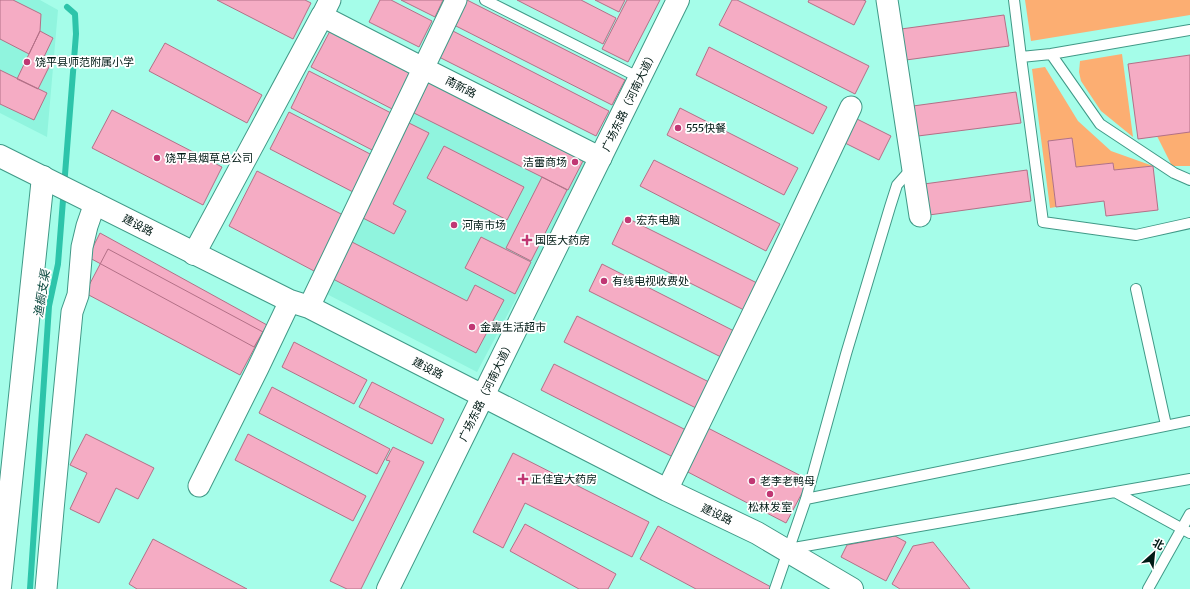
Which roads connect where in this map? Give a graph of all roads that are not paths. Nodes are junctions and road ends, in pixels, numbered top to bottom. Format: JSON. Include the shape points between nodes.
{"nodes":[{"id":1,"x":456,"y":0,"type":"edge"},
{"id":2,"x":485,"y":0,"type":"edge"},
{"id":3,"x":677,"y":0,"type":"edge"},
{"id":4,"x":887,"y":0,"type":"edge"},
{"id":5,"x":1014,"y":0,"type":"edge"},
{"id":6,"x":325,"y":5,"type":"edge"},
{"id":7,"x":1190,"y":30,"type":"edge"},
{"id":8,"x":1051,"y":54,"type":"junction"},
{"id":9,"x":1021,"y":57,"type":"junction"},
{"id":10,"x":423,"y":68,"type":"junction"},
{"id":11,"x":640,"y":78,"type":"junction"},
{"id":12,"x":851,"y":107,"type":"dead end"},
{"id":13,"x":0,"y":156,"type":"edge"},
{"id":14,"x":601,"y":158,"type":"junction"},
{"id":15,"x":913,"y":167,"type":"junction"},
{"id":16,"x":43,"y":177,"type":"junction"},
{"id":17,"x":1190,"y":180,"type":"edge"},
{"id":18,"x":95,"y":203,"type":"junction"},
{"id":19,"x":920,"y":216,"type":"dead end"},
{"id":20,"x":1190,"y":223,"type":"edge"},
{"id":21,"x":194,"y":254,"type":"junction"},
{"id":22,"x":1136,"y":289,"type":"dead end"},
{"id":23,"x":299,"y":304,"type":"junction"},
{"id":24,"x":483,"y":396,"type":"junction"},
{"id":25,"x":1190,"y":421,"type":"edge"},
{"id":26,"x":1166,"y":425,"type":"junction"},
{"id":27,"x":1190,"y":479,"type":"edge"},
{"id":28,"x":199,"y":486,"type":"dead end"},
{"id":29,"x":667,"y":490,"type":"junction"},
{"id":30,"x":1115,"y":492,"type":"junction"},
{"id":31,"x":806,"y":499,"type":"junction"},
{"id":32,"x":1190,"y":514,"type":"edge"},
{"id":33,"x":1186,"y":531,"type":"edge"},
{"id":34,"x":788,"y":549,"type":"junction"},
{"id":35,"x":0,"y":587,"type":"edge"},
{"id":36,"x":46,"y":589,"type":"edge"},
{"id":37,"x":388,"y":589,"type":"edge"},
{"id":38,"x":775,"y":589,"type":"edge"},
{"id":39,"x":852,"y":589,"type":"edge"},
{"id":40,"x":1148,"y":589,"type":"edge"}],
"edges":[{"from":1,"to":10,"type":"street"},
{"from":2,"to":11,"type":"lane"},
{"from":3,"to":11,"type":"main road","name":"广场东路（河南大道）"},
{"from":4,"to":15,"type":"street"},
{"from":5,"to":9,"type":"lane"},
{"from":6,"to":10,"type":"street","name":"南新路"},
{"from":6,"to":21,"type":"main road"},
{"from":7,"to":8,"type":"lane"},
{"from":8,"to":9,"type":"lane"},
{"from":8,"to":17,"type":"lane","via":[[1100,124],[1174,173]]},
{"from":9,"to":20,"type":"lane","via":[[1043,222],[1136,235]]},
{"from":10,"to":14,"type":"street","name":"南新路"},
{"from":10,"to":23,"type":"street"},
{"from":11,"to":14,"type":"main road","name":"广场东路（河南大道）"},
{"from":12,"to":29,"type":"street"},
{"from":13,"to":16,"type":"main road","name":"建设路"},
{"from":14,"to":24,"type":"main road","name":"广场东路（河南大道）"},
{"from":15,"to":19,"type":"street"},
{"from":15,"to":31,"type":"lane","via":[[897,185]]},
{"from":16,"to":18,"type":"main road","name":"建设路"},
{"from":16,"to":35,"type":"main road"},
{"from":18,"to":21,"type":"main road","name":"建设路"},
{"from":18,"to":36,"type":"street","via":[[82,247],[78,295],[72,312]]},
{"from":21,"to":23,"type":"main road","name":"建设路"},
{"from":22,"to":26,"type":"lane"},
{"from":23,"to":24,"type":"main road","name":"建设路"},
{"from":23,"to":28,"type":"street","via":[[258,368]]},
{"from":24,"to":29,"type":"main road","name":"建设路"},
{"from":24,"to":37,"type":"main road","name":"广场东路（河南大道）"},
{"from":25,"to":26,"type":"lane"},
{"from":26,"to":31,"type":"lane"},
{"from":27,"to":30,"type":"lane"},
{"from":29,"to":39,"type":"main road","name":"建设路","via":[[757,533]]},
{"from":30,"to":33,"type":"lane"},
{"from":30,"to":34,"type":"lane"},
{"from":31,"to":34,"type":"lane"},
{"from":32,"to":33,"type":"lane"},
{"from":33,"to":40,"type":"lane"},
{"from":34,"to":38,"type":"lane"}]}
